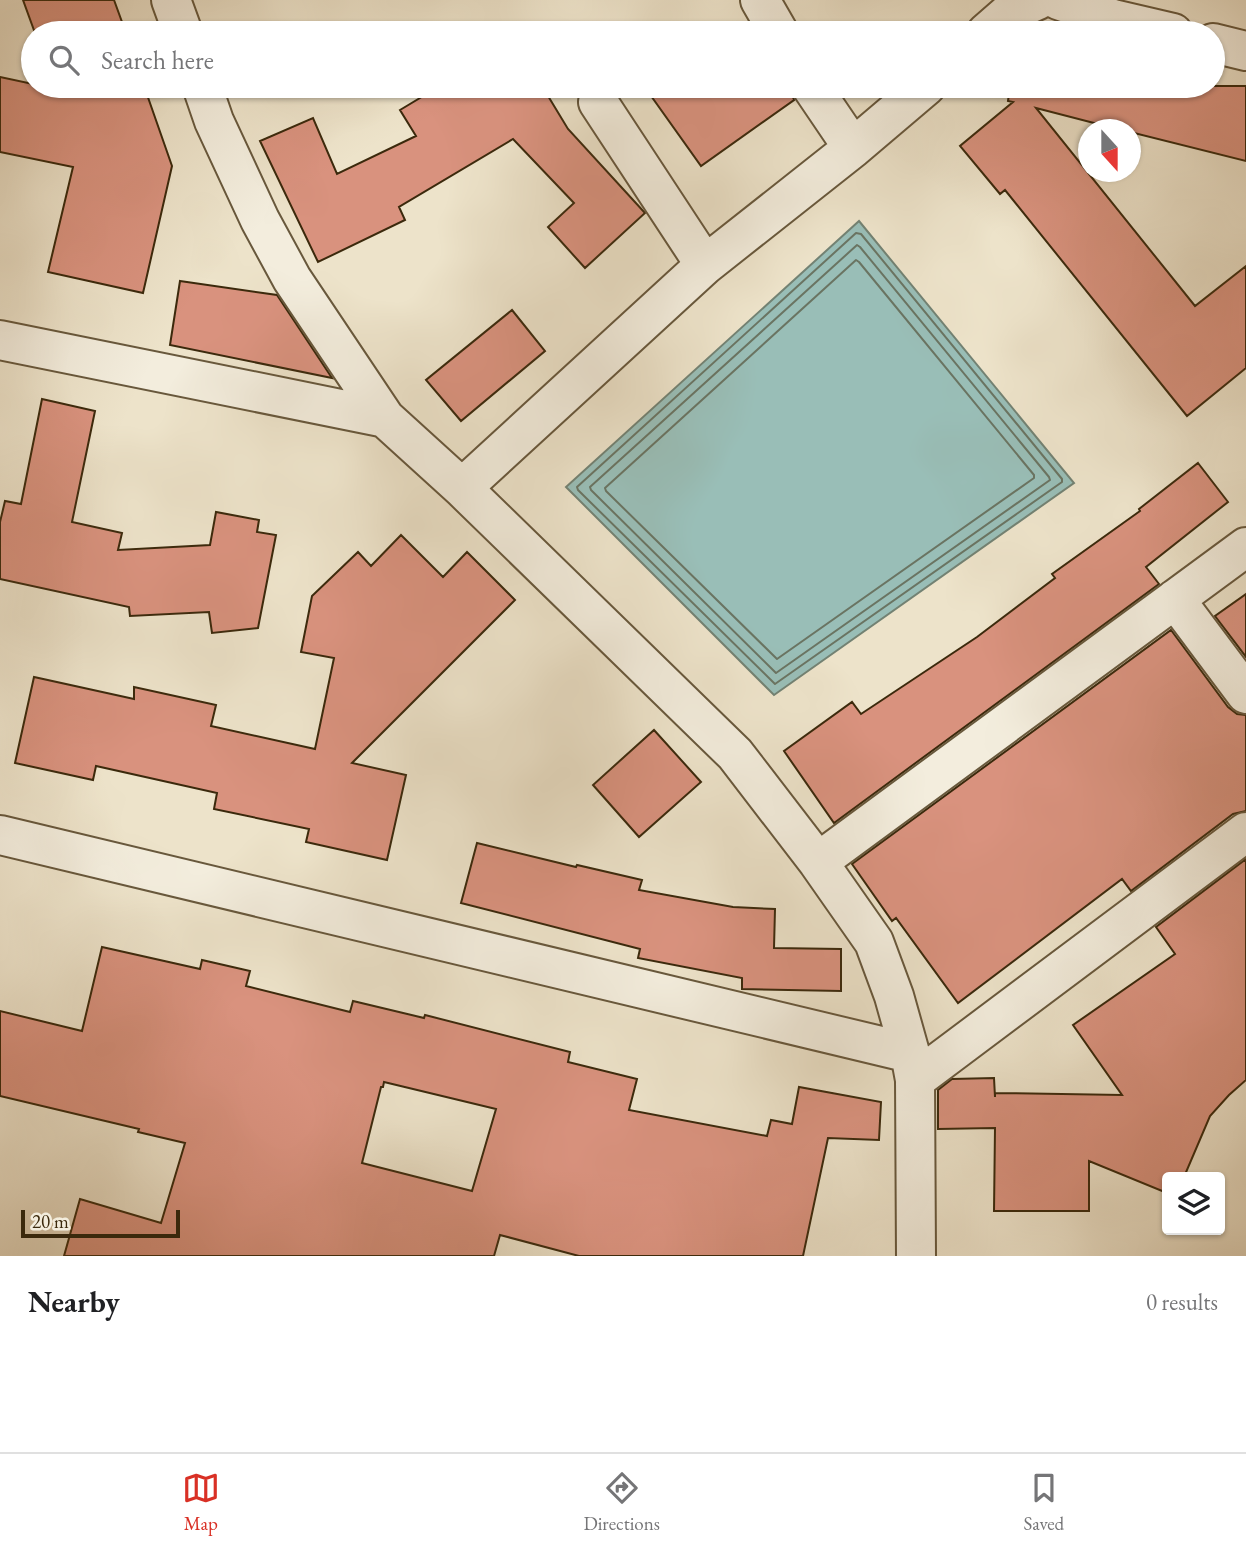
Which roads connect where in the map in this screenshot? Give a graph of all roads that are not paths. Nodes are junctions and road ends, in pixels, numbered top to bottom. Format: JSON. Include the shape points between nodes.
{"nodes":[{"id":1,"x":171,"y":0,"type":"edge"},
{"id":2,"x":760,"y":0,"type":"edge"},
{"id":3,"x":1038,"y":0,"type":"edge"},
{"id":4,"x":1058,"y":0,"type":"edge"},
{"id":5,"x":179,"y":21,"type":"edge"},
{"id":6,"x":772,"y":21,"type":"edge"},
{"id":7,"x":1000,"y":21,"type":"edge"},
{"id":8,"x":1122,"y":21,"type":"edge"},
{"id":9,"x":1225,"y":46,"type":"edge"},
{"id":10,"x":1246,"y":51,"type":"edge"},
{"id":11,"x":206,"y":98,"type":"edge"},
{"id":12,"x":819,"y":98,"type":"edge"},
{"id":13,"x":912,"y":98,"type":"edge"},
{"id":14,"x":598,"y":102,"type":"dead end"},
{"id":15,"x":853,"y":148,"type":"junction"},
{"id":16,"x":705,"y":265,"type":"junction"},
{"id":17,"x":0,"y":340,"type":"edge"},
{"id":18,"x":385,"y":418,"type":"junction"},
{"id":19,"x":462,"y":488,"type":"junction"},
{"id":20,"x":1246,"y":547,"type":"edge"},
{"id":21,"x":1175,"y":599,"type":"junction"},
{"id":22,"x":1246,"y":694,"type":"edge"},
{"id":23,"x":1246,"y":832,"type":"edge"},
{"id":24,"x":0,"y":835,"type":"edge"},
{"id":25,"x":818,"y":862,"type":"junction"},
{"id":26,"x":913,"y":1067,"type":"junction"},
{"id":27,"x":916,"y":1256,"type":"edge"}],
"edges":[{"from":1,"to":5,"type":"street"},
{"from":2,"to":6,"type":"street"},
{"from":3,"to":7,"type":"street"},
{"from":4,"to":8,"type":"street"},
{"from":9,"to":10,"type":"street"},
{"from":11,"to":18,"type":"street","via":[[260,220],[292,279]]},
{"from":12,"to":15,"type":"street"},
{"from":13,"to":15,"type":"street"},
{"from":14,"to":16,"type":"street"},
{"from":15,"to":16,"type":"street"},
{"from":16,"to":19,"type":"street"},
{"from":17,"to":18,"type":"street"},
{"from":18,"to":19,"type":"street"},
{"from":19,"to":25,"type":"street","via":[[735,754]]},
{"from":20,"to":21,"type":"street"},
{"from":21,"to":22,"type":"street"},
{"from":21,"to":25,"type":"street"},
{"from":23,"to":26,"type":"street"},
{"from":24,"to":26,"type":"street"},
{"from":25,"to":26,"type":"street","via":[[874,942]]},
{"from":26,"to":27,"type":"street"}]}
